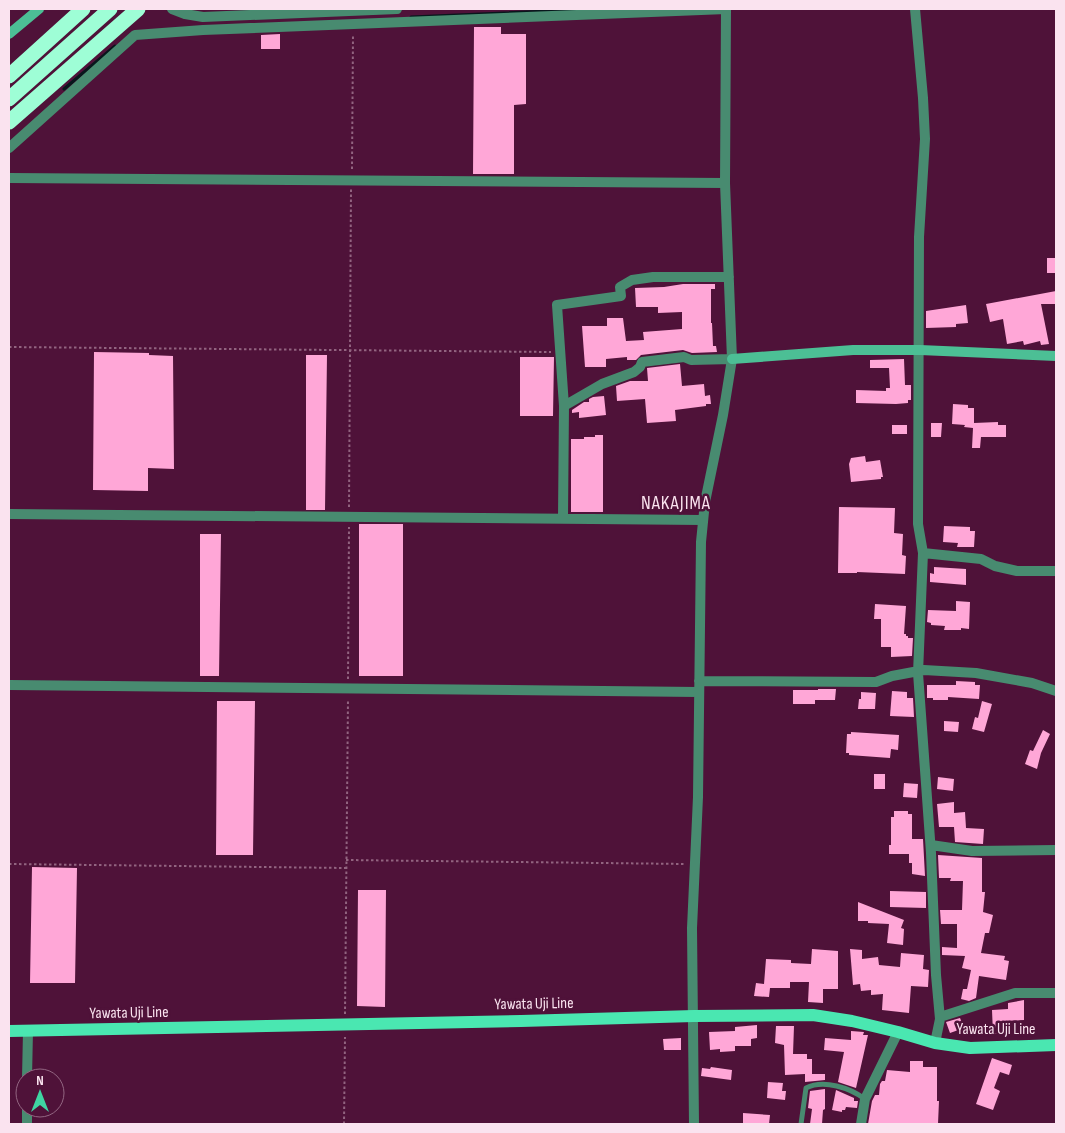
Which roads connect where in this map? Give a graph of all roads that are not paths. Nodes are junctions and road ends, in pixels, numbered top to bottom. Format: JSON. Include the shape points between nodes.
{"nodes":[{"id":1,"x":38,"y":9,"type":"edge"},
{"id":2,"x":83,"y":9,"type":"edge"},
{"id":3,"x":110,"y":9,"type":"edge"},
{"id":4,"x":129,"y":9,"type":"edge"},
{"id":5,"x":138,"y":9,"type":"edge"},
{"id":6,"x":172,"y":9,"type":"edge"},
{"id":7,"x":397,"y":9,"type":"edge"},
{"id":8,"x":726,"y":9,"type":"edge"},
{"id":9,"x":915,"y":9,"type":"edge"},
{"id":10,"x":202,"y":16,"type":"junction"},
{"id":11,"x":203,"y":30,"type":"junction"},
{"id":12,"x":9,"y":34,"type":"edge"},
{"id":13,"x":9,"y":76,"type":"edge"},
{"id":14,"x":9,"y":99,"type":"edge"},
{"id":15,"x":9,"y":114,"type":"edge"},
{"id":16,"x":9,"y":122,"type":"edge"},
{"id":17,"x":9,"y":148,"type":"edge"},
{"id":18,"x":9,"y":178,"type":"edge"},
{"id":19,"x":725,"y":182,"type":"junction"},
{"id":20,"x":729,"y":277,"type":"junction"},
{"id":21,"x":920,"y":350,"type":"junction"},
{"id":22,"x":1056,"y":356,"type":"edge"},
{"id":23,"x":732,"y":359,"type":"junction"},
{"id":24,"x":564,"y":406,"type":"junction"},
{"id":25,"x":9,"y":514,"type":"edge"},
{"id":26,"x":563,"y":518,"type":"junction"},
{"id":27,"x":702,"y":520,"type":"junction"},
{"id":28,"x":923,"y":553,"type":"junction"},
{"id":29,"x":1056,"y":571,"type":"edge"},
{"id":30,"x":918,"y":673,"type":"junction"},
{"id":31,"x":699,"y":681,"type":"junction"},
{"id":32,"x":9,"y":684,"type":"edge"},
{"id":33,"x":1056,"y":691,"type":"edge"},
{"id":34,"x":698,"y":692,"type":"junction"},
{"id":35,"x":931,"y":845,"type":"junction"},
{"id":36,"x":1056,"y":850,"type":"edge"},
{"id":37,"x":1056,"y":993,"type":"edge"},
{"id":38,"x":694,"y":1016,"type":"junction"},
{"id":39,"x":940,"y":1017,"type":"junction"},
{"id":40,"x":9,"y":1031,"type":"edge"},
{"id":41,"x":28,"y":1032,"type":"junction"},
{"id":42,"x":898,"y":1032,"type":"junction"},
{"id":43,"x":934,"y":1043,"type":"junction"},
{"id":44,"x":1056,"y":1045,"type":"edge"},
{"id":45,"x":27,"y":1068,"type":"edge"},
{"id":46,"x":865,"y":1099,"type":"junction"},
{"id":47,"x":694,"y":1124,"type":"edge"},
{"id":48,"x":801,"y":1124,"type":"edge"},
{"id":49,"x":861,"y":1124,"type":"edge"}],
"edges":[{"from":1,"to":12,"type":"street"},
{"from":2,"to":13,"type":"highway"},
{"from":3,"to":14,"type":"highway"},
{"from":4,"to":15,"type":"highway"},
{"from":5,"to":16,"type":"highway"},
{"from":6,"to":10,"type":"street"},
{"from":7,"to":10,"type":"street"},
{"from":8,"to":11,"type":"street"},
{"from":8,"to":19,"type":"street"},
{"from":9,"to":21,"type":"street","via":[[925,138],[919,237]]},
{"from":10,"to":11,"type":"street"},
{"from":11,"to":17,"type":"street","via":[[135,35]]},
{"from":18,"to":19,"type":"street"},
{"from":19,"to":20,"type":"street"},
{"from":20,"to":23,"type":"street"},
{"from":20,"to":24,"type":"street","via":[[653,276],[632,280],[620,287],[620,296],[557,304]]},
{"from":21,"to":22,"type":"street"},
{"from":21,"to":23,"type":"street","via":[[853,350]]},
{"from":21,"to":28,"type":"street","via":[[918,524]]},
{"from":23,"to":24,"type":"street","via":[[684,358],[642,362],[634,372],[602,384]]},
{"from":23,"to":27,"type":"street"},
{"from":24,"to":26,"type":"street"},
{"from":25,"to":26,"type":"street"},
{"from":26,"to":27,"type":"street"},
{"from":27,"to":31,"type":"street"},
{"from":28,"to":29,"type":"street","via":[[981,559],[1017,571]]},
{"from":28,"to":30,"type":"street"},
{"from":30,"to":31,"type":"street","via":[[892,676],[876,682]]},
{"from":30,"to":33,"type":"street","via":[[924,670],[976,674],[1032,683]]},
{"from":30,"to":35,"type":"street"},
{"from":31,"to":34,"type":"street"},
{"from":32,"to":34,"type":"street"},
{"from":34,"to":38,"type":"street","via":[[692,928]]},
{"from":35,"to":36,"type":"street","via":[[972,851]]},
{"from":35,"to":39,"type":"street"},
{"from":37,"to":39,"type":"street","via":[[1015,993]]},
{"from":38,"to":41,"type":"main road","name":"Yawata Uji Line"},
{"from":38,"to":42,"type":"main road","name":"Yawata Uji Line","via":[[812,1015]]},
{"from":38,"to":47,"type":"street"},
{"from":39,"to":43,"type":"street"},
{"from":40,"to":41,"type":"main road","name":"Yawata Uji Line"},
{"from":41,"to":45,"type":"street"},
{"from":42,"to":43,"type":"main road","name":"Yawata Uji Line"},
{"from":42,"to":46,"type":"street"},
{"from":43,"to":44,"type":"main road","name":"Yawata Uji Line","via":[[970,1048]]},
{"from":46,"to":48,"type":"lane","via":[[835,1085],[811,1085],[806,1088]]},
{"from":46,"to":49,"type":"street"}]}
